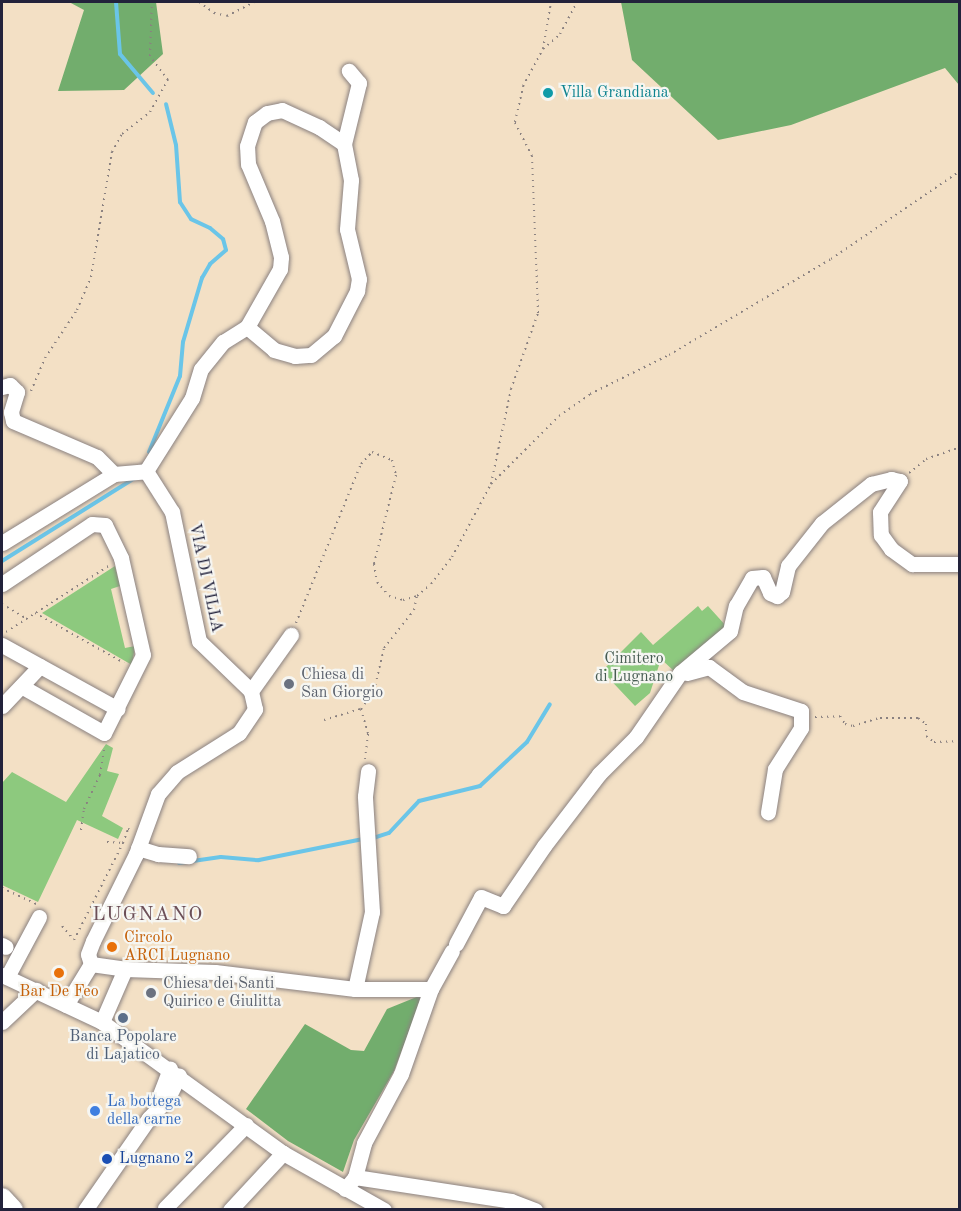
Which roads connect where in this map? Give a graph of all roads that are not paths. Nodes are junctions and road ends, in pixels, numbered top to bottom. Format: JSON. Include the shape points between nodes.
{"nodes":[{"id":1,"x":349,"y":71,"type":"dead end"},
{"id":2,"x":344,"y":144,"type":"junction"},
{"id":3,"x":247,"y":327,"type":"junction"},
{"id":4,"x":2,"y":387,"type":"edge"},
{"id":5,"x":11,"y":422,"type":"edge"},
{"id":6,"x":146,"y":471,"type":"junction"},
{"id":7,"x":114,"y":474,"type":"junction"},
{"id":8,"x":2,"y":543,"type":"edge"},
{"id":9,"x":960,"y":564,"type":"edge"},
{"id":10,"x":2,"y":584,"type":"edge"},
{"id":11,"x":291,"y":635,"type":"road end"},
{"id":12,"x":2,"y":645,"type":"edge"},
{"id":13,"x":40,"y":666,"type":"junction"},
{"id":14,"x":673,"y":684,"type":"junction"},
{"id":15,"x":21,"y":686,"type":"junction"},
{"id":16,"x":251,"y":691,"type":"junction"},
{"id":17,"x":2,"y":706,"type":"edge"},
{"id":18,"x":118,"y":710,"type":"junction"},
{"id":19,"x":368,"y":773,"type":"road end"},
{"id":20,"x":768,"y":812,"type":"dead end"},
{"id":21,"x":130,"y":846,"type":"junction"},
{"id":22,"x":189,"y":856,"type":"dead end"},
{"id":23,"x":41,"y":912,"type":"road end"},
{"id":24,"x":91,"y":964,"type":"junction"},
{"id":25,"x":126,"y":969,"type":"junction"},
{"id":26,"x":4,"y":976,"type":"edge"},
{"id":27,"x":355,"y":989,"type":"junction"},
{"id":28,"x":36,"y":990,"type":"junction"},
{"id":29,"x":431,"y":990,"type":"junction"},
{"id":30,"x":66,"y":1005,"type":"junction"},
{"id":31,"x":2,"y":1022,"type":"edge"},
{"id":32,"x":102,"y":1022,"type":"junction"},
{"id":33,"x":174,"y":1072,"type":"junction"},
{"id":34,"x":198,"y":1089,"type":"junction"},
{"id":35,"x":168,"y":1098,"type":"junction"},
{"id":36,"x":149,"y":1118,"type":"junction"},
{"id":37,"x":246,"y":1125,"type":"junction"},
{"id":38,"x":283,"y":1153,"type":"junction"},
{"id":39,"x":350,"y":1183,"type":"junction"},
{"id":40,"x":2,"y":1198,"type":"edge"},
{"id":41,"x":87,"y":1208,"type":"edge"},
{"id":42,"x":165,"y":1208,"type":"edge"},
{"id":43,"x":13,"y":1209,"type":"edge"},
{"id":44,"x":230,"y":1209,"type":"edge"},
{"id":45,"x":384,"y":1209,"type":"edge"},
{"id":46,"x":535,"y":1209,"type":"edge"}],
"edges":[{"from":1,"to":2,"type":"street","via":[[359,83]]},
{"from":2,"to":3,"type":"street","via":[[351,180],[346,229],[359,279],[344,320],[311,355],[295,356],[274,350]]},
{"from":2,"to":3,"type":"street","via":[[320,127],[282,110],[267,113],[255,122],[247,146],[248,164],[272,222],[281,256],[276,282]]},
{"from":3,"to":6,"type":"street","via":[[223,342],[201,369],[192,398]]},
{"from":4,"to":5,"type":"street","via":[[10,385],[17,392]]},
{"from":5,"to":7,"type":"street","via":[[97,457]]},
{"from":6,"to":7,"type":"street"},
{"from":6,"to":16,"type":"street","name":"VIA DI VILLA","via":[[172,512],[199,641]]},
{"from":7,"to":8,"type":"street"},
{"from":9,"to":14,"type":"street","via":[[912,564],[891,549],[881,535],[880,512],[900,481],[871,484],[822,523],[788,566],[785,584],[777,596],[770,593],[763,577],[752,578],[736,606],[730,631]]},
{"from":10,"to":18,"type":"street","via":[[95,524],[109,529],[121,558],[143,655]]},
{"from":11,"to":16,"type":"street"},
{"from":12,"to":13,"type":"street"},
{"from":13,"to":15,"type":"street"},
{"from":13,"to":18,"type":"street"},
{"from":14,"to":20,"type":"street","via":[[696,668],[709,667],[743,692],[801,711],[801,728],[775,769]]},
{"from":14,"to":29,"type":"street","via":[[636,737],[599,774],[503,906],[481,897]]},
{"from":15,"to":17,"type":"street"},
{"from":15,"to":18,"type":"street","via":[[104,733]]},
{"from":16,"to":21,"type":"street","via":[[255,709],[247,724],[216,750],[170,778],[152,807],[143,833]]},
{"from":19,"to":27,"type":"street","via":[[364,796],[372,912]]},
{"from":21,"to":22,"type":"street","via":[[158,854]]},
{"from":21,"to":24,"type":"street","via":[[88,954]]},
{"from":23,"to":26,"type":"street"},
{"from":24,"to":25,"type":"street"},
{"from":24,"to":30,"type":"street"},
{"from":25,"to":27,"type":"street","via":[[215,972]]},
{"from":25,"to":32,"type":"street"},
{"from":26,"to":28,"type":"street"},
{"from":27,"to":29,"type":"street"},
{"from":28,"to":30,"type":"street"},
{"from":28,"to":31,"type":"street"},
{"from":29,"to":39,"type":"street","via":[[401,1074],[364,1143]]},
{"from":30,"to":32,"type":"street"},
{"from":32,"to":33,"type":"street"},
{"from":33,"to":34,"type":"street"},
{"from":33,"to":35,"type":"street"},
{"from":33,"to":36,"type":"street"},
{"from":34,"to":35,"type":"street","via":[[183,1090]]},
{"from":34,"to":37,"type":"street"},
{"from":35,"to":36,"type":"street"},
{"from":36,"to":41,"type":"street"},
{"from":37,"to":38,"type":"street"},
{"from":37,"to":42,"type":"street"},
{"from":38,"to":39,"type":"street"},
{"from":38,"to":44,"type":"street"},
{"from":39,"to":45,"type":"street"},
{"from":39,"to":46,"type":"street","via":[[511,1201]]},
{"from":40,"to":43,"type":"main road"}]}
